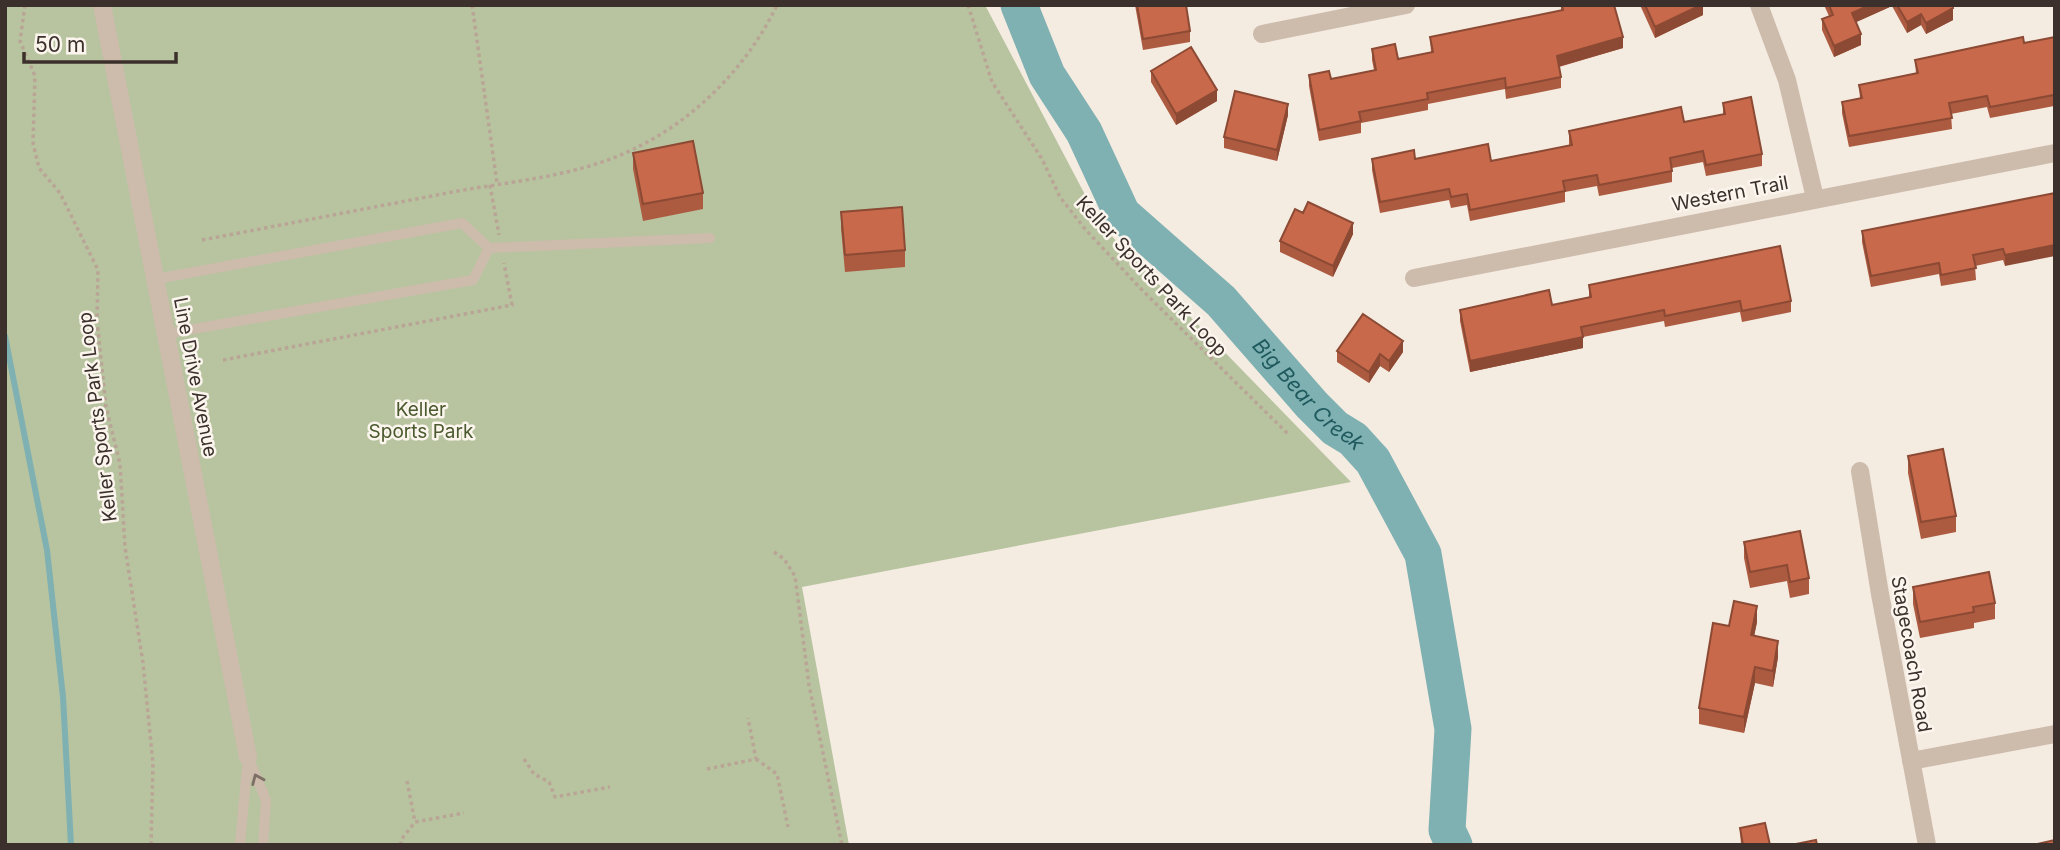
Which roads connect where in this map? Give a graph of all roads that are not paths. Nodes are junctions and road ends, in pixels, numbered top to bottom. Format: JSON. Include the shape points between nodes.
{"nodes":[{"id":1,"x":102,"y":5,"type":"edge"},
{"id":2,"x":1406,"y":5,"type":"edge"},
{"id":3,"x":1759,"y":5,"type":"edge"},
{"id":4,"x":1262,"y":34,"type":"dead end"},
{"id":5,"x":2055,"y":153,"type":"edge"},
{"id":6,"x":1815,"y":198,"type":"junction"},
{"id":7,"x":710,"y":238,"type":"dead end"},
{"id":8,"x":489,"y":248,"type":"junction"},
{"id":9,"x":1414,"y":278,"type":"dead end"},
{"id":10,"x":156,"y":279,"type":"junction"},
{"id":11,"x":165,"y":334,"type":"junction"},
{"id":12,"x":1860,"y":471,"type":"dead end"},
{"id":13,"x":2055,"y":734,"type":"edge"},
{"id":14,"x":248,"y":757,"type":"junction"},
{"id":15,"x":1911,"y":761,"type":"junction"},
{"id":16,"x":240,"y":845,"type":"edge"},
{"id":17,"x":263,"y":845,"type":"edge"},
{"id":18,"x":1927,"y":845,"type":"edge"}],
"edges":[{"from":1,"to":10,"type":"street","name":"Line Drive Avenue"},
{"from":2,"to":4,"type":"street"},
{"from":3,"to":6,"type":"street","via":[[1787,80]]},
{"from":5,"to":6,"type":"street","name":"Western Trail"},
{"from":6,"to":9,"type":"street","name":"Western Trail"},
{"from":7,"to":8,"type":"lane"},
{"from":8,"to":10,"type":"lane","via":[[462,223]]},
{"from":8,"to":11,"type":"lane","via":[[473,279]]},
{"from":10,"to":11,"type":"street","name":"Line Drive Avenue"},
{"from":11,"to":14,"type":"street","name":"Line Drive Avenue"},
{"from":12,"to":15,"type":"street","name":"Stagecoach Road"},
{"from":13,"to":15,"type":"street"},
{"from":14,"to":16,"type":"lane"},
{"from":17,"to":14,"type":"lane","one_way":true,"via":[[267,800]]},
{"from":15,"to":18,"type":"street","name":"Stagecoach Road"}]}
